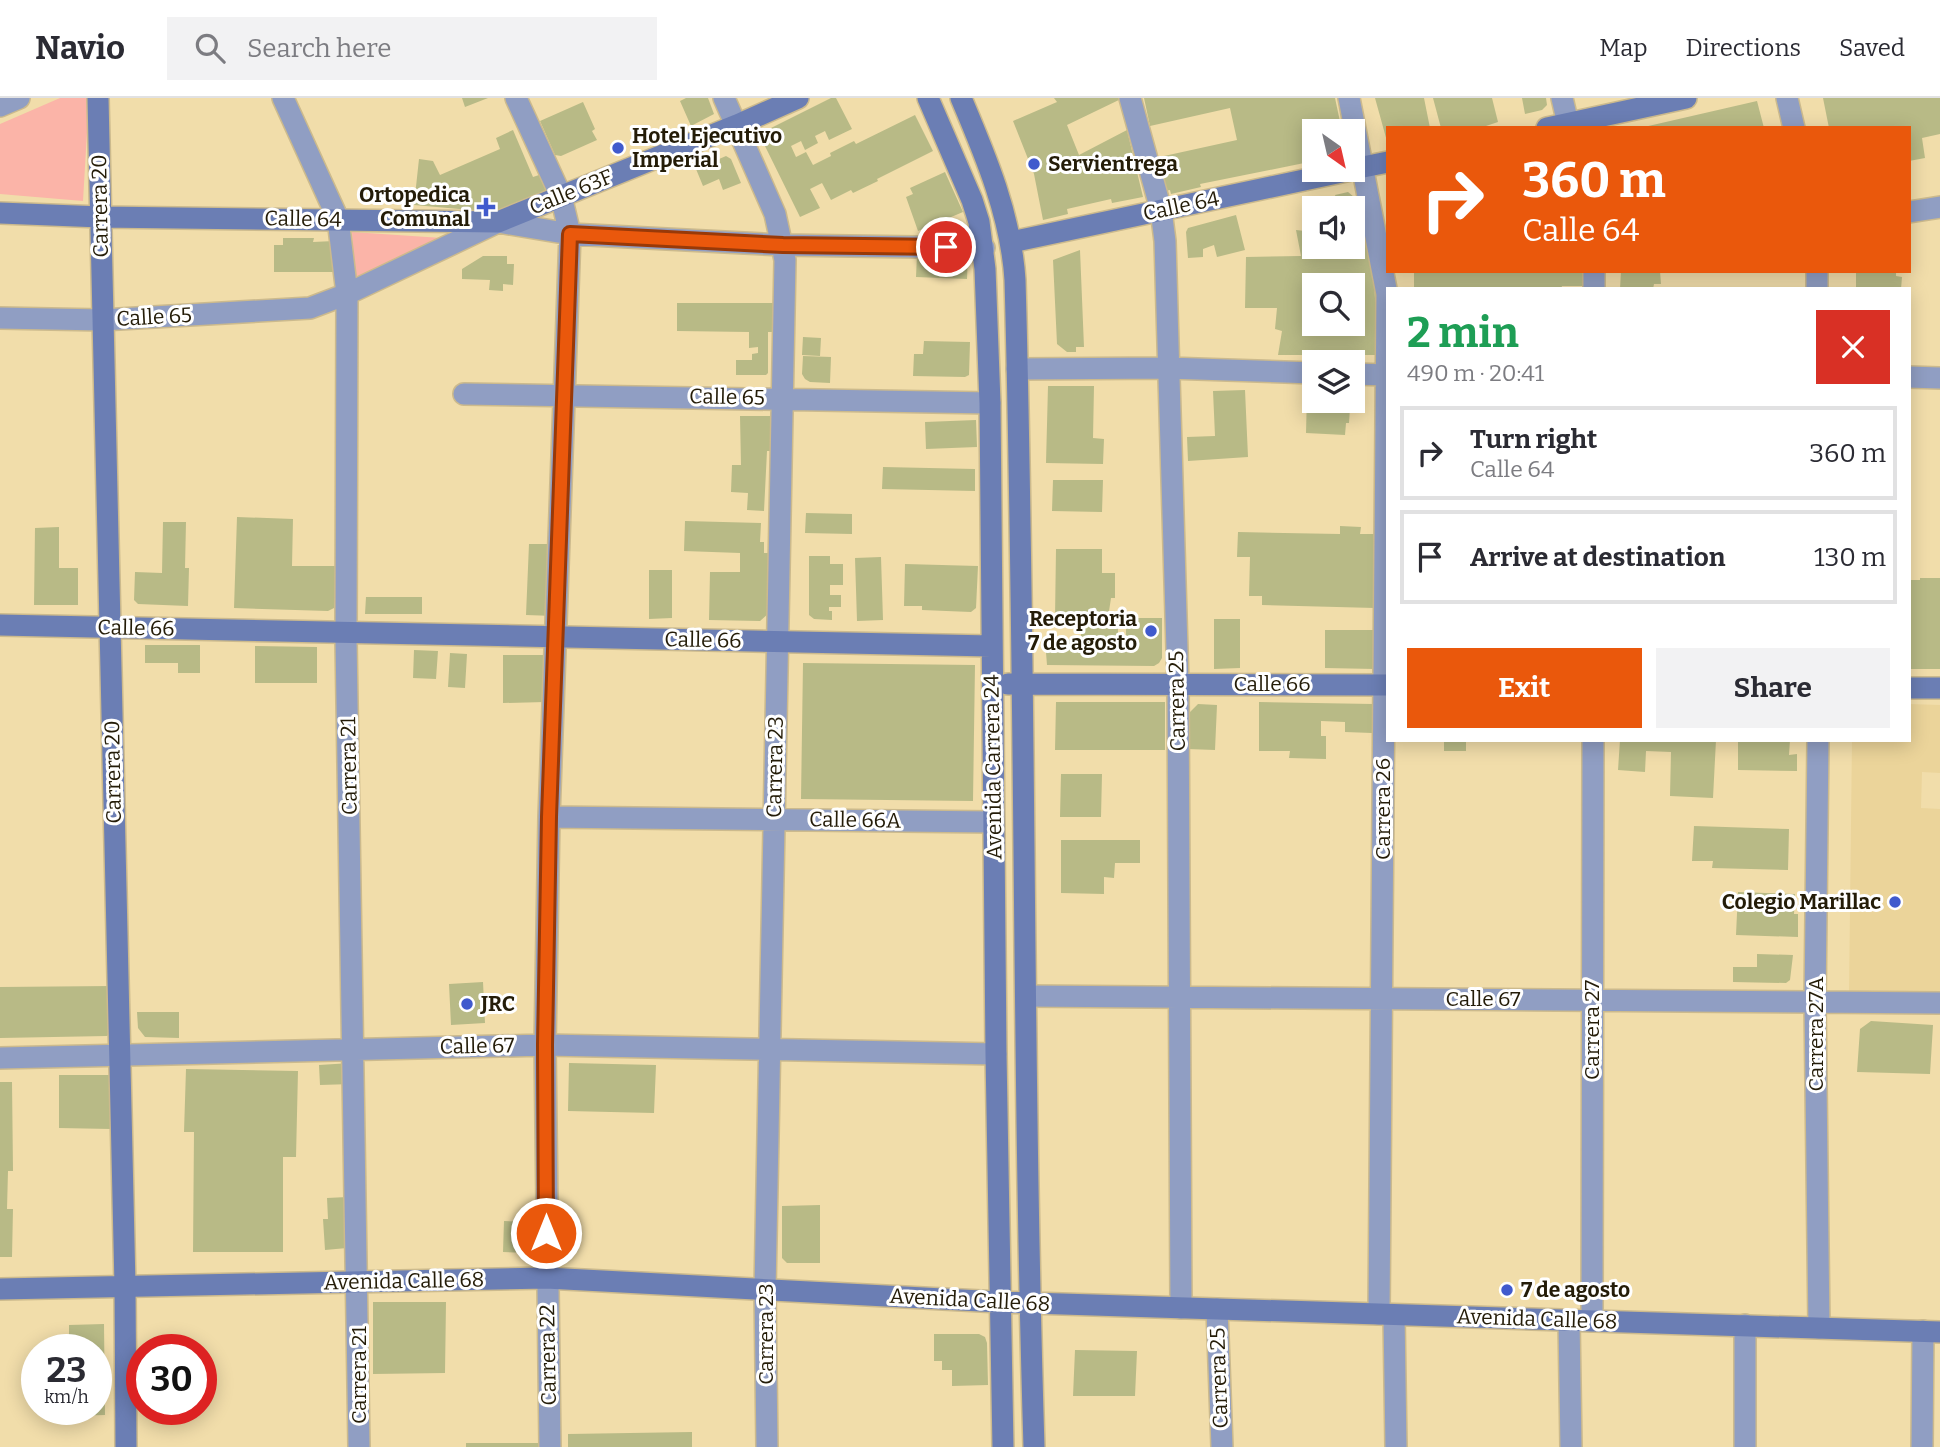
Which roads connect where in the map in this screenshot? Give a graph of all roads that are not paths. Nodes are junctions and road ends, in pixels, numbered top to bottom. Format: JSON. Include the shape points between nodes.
{"nodes":[{"id":1,"x":19,"y":98,"type":"edge"},
{"id":2,"x":98,"y":98,"type":"edge"},
{"id":3,"x":283,"y":98,"type":"edge"},
{"id":4,"x":516,"y":98,"type":"edge"},
{"id":5,"x":724,"y":98,"type":"edge"},
{"id":6,"x":798,"y":98,"type":"edge"},
{"id":7,"x":928,"y":98,"type":"edge"},
{"id":8,"x":961,"y":98,"type":"edge"},
{"id":9,"x":1130,"y":98,"type":"edge"},
{"id":10,"x":1349,"y":98,"type":"edge"},
{"id":11,"x":1562,"y":98,"type":"edge"},
{"id":12,"x":1686,"y":98,"type":"edge"},
{"id":13,"x":1787,"y":98,"type":"edge"},
{"id":14,"x":0,"y":106,"type":"edge"},
{"id":15,"x":1351,"y":119,"type":"edge"},
{"id":16,"x":737,"y":125,"type":"junction"},
{"id":17,"x":1561,"y":126,"type":"edge"},
{"id":18,"x":1794,"y":126,"type":"edge"},
{"id":19,"x":1386,"y":162,"type":"edge"},
{"id":20,"x":1365,"y":167,"type":"edge"},
{"id":21,"x":1302,"y":180,"type":"edge"},
{"id":22,"x":1358,"y":182,"type":"edge"},
{"id":23,"x":561,"y":195,"type":"junction"},
{"id":24,"x":1940,"y":207,"type":"edge"},
{"id":25,"x":1161,"y":210,"type":"junction"},
{"id":26,"x":1911,"y":212,"type":"edge"},
{"id":27,"x":0,"y":213,"type":"edge"},
{"id":28,"x":101,"y":217,"type":"junction"},
{"id":29,"x":338,"y":219,"type":"junction"},
{"id":30,"x":498,"y":222,"type":"junction"},
{"id":31,"x":570,"y":234,"type":"junction"},
{"id":32,"x":1011,"y":242,"type":"junction"},
{"id":33,"x":783,"y":245,"type":"junction"},
{"id":34,"x":984,"y":248,"type":"junction"},
{"id":35,"x":1386,"y":290,"type":"edge"},
{"id":36,"x":347,"y":294,"type":"junction"},
{"id":37,"x":0,"y":318,"type":"edge"},
{"id":38,"x":102,"y":320,"type":"junction"},
{"id":39,"x":1168,"y":368,"type":"junction"},
{"id":40,"x":1017,"y":369,"type":"junction"},
{"id":41,"x":1302,"y":373,"type":"edge"},
{"id":42,"x":1365,"y":374,"type":"edge"},
{"id":43,"x":1386,"y":375,"type":"edge"},
{"id":44,"x":1911,"y":377,"type":"edge"},
{"id":45,"x":1940,"y":378,"type":"edge"},
{"id":46,"x":464,"y":394,"type":"dead end"},
{"id":47,"x":566,"y":395,"type":"junction"},
{"id":48,"x":782,"y":398,"type":"junction"},
{"id":49,"x":990,"y":402,"type":"junction"},
{"id":50,"x":0,"y":625,"type":"edge"},
{"id":51,"x":109,"y":628,"type":"junction"},
{"id":52,"x":347,"y":632,"type":"junction"},
{"id":53,"x":554,"y":637,"type":"junction"},
{"id":54,"x":778,"y":641,"type":"junction"},
{"id":55,"x":992,"y":646,"type":"junction"},
{"id":56,"x":992,"y":684,"type":"junction"},
{"id":57,"x":1022,"y":684,"type":"junction"},
{"id":58,"x":1178,"y":684,"type":"junction"},
{"id":59,"x":1386,"y":685,"type":"edge"},
{"id":60,"x":1911,"y":688,"type":"edge"},
{"id":61,"x":1940,"y":688,"type":"edge"},
{"id":62,"x":1593,"y":742,"type":"edge"},
{"id":63,"x":1818,"y":742,"type":"edge"},
{"id":64,"x":549,"y":817,"type":"junction"},
{"id":65,"x":774,"y":819,"type":"junction"},
{"id":66,"x":993,"y":822,"type":"junction"},
{"id":67,"x":1026,"y":996,"type":"junction"},
{"id":68,"x":1179,"y":997,"type":"junction"},
{"id":69,"x":1382,"y":999,"type":"junction"},
{"id":70,"x":1592,"y":1000,"type":"junction"},
{"id":71,"x":1815,"y":1002,"type":"junction"},
{"id":72,"x":1940,"y":1003,"type":"edge"},
{"id":73,"x":545,"y":1045,"type":"junction"},
{"id":74,"x":354,"y":1048,"type":"junction"},
{"id":75,"x":770,"y":1051,"type":"junction"},
{"id":76,"x":120,"y":1054,"type":"junction"},
{"id":77,"x":996,"y":1054,"type":"junction"},
{"id":78,"x":0,"y":1058,"type":"edge"},
{"id":79,"x":546,"y":1278,"type":"junction"},
{"id":80,"x":358,"y":1282,"type":"junction"},
{"id":81,"x":125,"y":1286,"type":"junction"},
{"id":82,"x":0,"y":1289,"type":"edge"},
{"id":83,"x":765,"y":1290,"type":"junction"},
{"id":84,"x":1000,"y":1302,"type":"junction"},
{"id":85,"x":1030,"y":1303,"type":"junction"},
{"id":86,"x":1181,"y":1308,"type":"junction"},
{"id":87,"x":1217,"y":1309,"type":"junction"},
{"id":88,"x":1386,"y":1314,"type":"junction"},
{"id":89,"x":1569,"y":1320,"type":"junction"},
{"id":90,"x":1592,"y":1321,"type":"junction"},
{"id":91,"x":1745,"y":1325,"type":"junction"},
{"id":92,"x":1819,"y":1328,"type":"junction"},
{"id":93,"x":1932,"y":1331,"type":"edge"},
{"id":94,"x":126,"y":1447,"type":"edge"},
{"id":95,"x":359,"y":1447,"type":"edge"},
{"id":96,"x":550,"y":1447,"type":"edge"},
{"id":97,"x":767,"y":1447,"type":"edge"},
{"id":98,"x":1003,"y":1447,"type":"edge"},
{"id":99,"x":1034,"y":1447,"type":"edge"},
{"id":100,"x":1222,"y":1447,"type":"edge"},
{"id":101,"x":1396,"y":1447,"type":"edge"},
{"id":102,"x":1571,"y":1447,"type":"edge"},
{"id":103,"x":1745,"y":1447,"type":"edge"},
{"id":104,"x":1922,"y":1447,"type":"edge"}],
"edges":[{"from":1,"to":14,"type":"street"},
{"from":2,"to":28,"type":"main road","name":"Carrera 20"},
{"from":3,"to":29,"type":"street","name":"Carrera 21"},
{"from":4,"to":23,"type":"street","name":"Carrera 22"},
{"from":5,"to":16,"type":"street","name":"Carrera 23"},
{"from":6,"to":16,"type":"main road","name":"Calle 63F"},
{"from":7,"to":34,"type":"main road","name":"Avenida Carrera 24","via":[[972,200]]},
{"from":8,"to":32,"type":"main road","name":"Avenida Carrera 24","via":[[994,181]]},
{"from":9,"to":25,"type":"street","name":"Carrera 25"},
{"from":10,"to":15,"type":"street","name":"Carrera 26"},
{"from":11,"to":17,"type":"street"},
{"from":12,"to":17,"type":"main road"},
{"from":13,"to":18,"type":"street"},
{"from":16,"to":23,"type":"main road","name":"Calle 63F"},
{"from":16,"to":33,"type":"street","name":"Carrera 23","via":[[775,214]]},
{"from":19,"to":20,"type":"main road","name":"Calle 64"},
{"from":21,"to":25,"type":"main road","name":"Calle 64"},
{"from":22,"to":35,"type":"street","name":"Carrera 26"},
{"from":23,"to":30,"type":"main road","name":"Calle 63F"},
{"from":23,"to":31,"type":"street","name":"Carrera 22"},
{"from":24,"to":26,"type":"street"},
{"from":25,"to":32,"type":"main road","name":"Calle 64"},
{"from":25,"to":39,"type":"street","name":"Carrera 25"},
{"from":27,"to":28,"type":"main road","name":"Calle 64"},
{"from":28,"to":29,"type":"main road","name":"Calle 64"},
{"from":28,"to":38,"type":"main road","name":"Carrera 20"},
{"from":29,"to":30,"type":"main road","name":"Calle 64"},
{"from":29,"to":36,"type":"street","name":"Carrera 21"},
{"from":30,"to":31,"type":"street","name":"Calle 64"},
{"from":30,"to":36,"type":"street","name":"Calle 63F"},
{"from":31,"to":33,"type":"street","name":"Calle 64"},
{"from":31,"to":47,"type":"street","name":"Carrera 22"},
{"from":32,"to":40,"type":"main road","name":"Avenida Carrera 24"},
{"from":33,"to":34,"type":"street","name":"Calle 64"},
{"from":33,"to":48,"type":"street","name":"Carrera 23"},
{"from":34,"to":49,"type":"main road","name":"Avenida Carrera 24"},
{"from":36,"to":38,"type":"street","name":"Calle 65","via":[[310,307]]},
{"from":36,"to":52,"type":"street","name":"Carrera 21"},
{"from":37,"to":38,"type":"street","name":"Calle 65"},
{"from":38,"to":51,"type":"main road","name":"Carrera 20"},
{"from":39,"to":40,"type":"street"},
{"from":39,"to":41,"type":"street"},
{"from":39,"to":58,"type":"street","name":"Carrera 25"},
{"from":40,"to":57,"type":"main road","name":"Avenida Carrera 24"},
{"from":42,"to":43,"type":"street"},
{"from":44,"to":45,"type":"street"},
{"from":46,"to":47,"type":"street","name":"Calle 65"},
{"from":47,"to":48,"type":"street","name":"Calle 65"},
{"from":47,"to":53,"type":"street","name":"Carrera 22"},
{"from":48,"to":49,"type":"street","name":"Calle 65"},
{"from":48,"to":54,"type":"street","name":"Carrera 23"},
{"from":49,"to":55,"type":"main road","name":"Avenida Carrera 24"},
{"from":50,"to":51,"type":"main road","name":"Calle 66"},
{"from":51,"to":52,"type":"main road","name":"Calle 66"},
{"from":51,"to":76,"type":"main road","name":"Carrera 20"},
{"from":52,"to":53,"type":"main road","name":"Calle 66"},
{"from":52,"to":74,"type":"street","name":"Carrera 21"},
{"from":53,"to":54,"type":"main road","name":"Calle 66"},
{"from":53,"to":64,"type":"street","name":"Carrera 22"},
{"from":54,"to":55,"type":"main road","name":"Calle 66"},
{"from":54,"to":65,"type":"street","name":"Carrera 23"},
{"from":55,"to":56,"type":"main road","name":"Avenida Carrera 24"},
{"from":55,"to":57,"type":"main road"},
{"from":56,"to":57,"type":"main road","name":"Calle 66"},
{"from":56,"to":66,"type":"main road","name":"Avenida Carrera 24"},
{"from":57,"to":58,"type":"main road","name":"Calle 66"},
{"from":57,"to":67,"type":"main road","name":"Avenida Carrera 24"},
{"from":58,"to":59,"type":"main road","name":"Calle 66"},
{"from":58,"to":68,"type":"street","name":"Carrera 25"},
{"from":59,"to":69,"type":"street","name":"Carrera 26"},
{"from":60,"to":61,"type":"main road"},
{"from":62,"to":70,"type":"street","name":"Carrera 27"},
{"from":63,"to":71,"type":"street","name":"Carrera 27A"},
{"from":64,"to":65,"type":"street","name":"Calle 66A"},
{"from":64,"to":73,"type":"street","name":"Carrera 22"},
{"from":65,"to":66,"type":"street","name":"Calle 66A"},
{"from":65,"to":75,"type":"street","name":"Carrera 23"},
{"from":66,"to":77,"type":"main road","name":"Avenida Carrera 24"},
{"from":67,"to":68,"type":"street","name":"Calle 67"},
{"from":67,"to":85,"type":"main road","name":"Avenida Carrera 24"},
{"from":68,"to":69,"type":"street","name":"Calle 67"},
{"from":68,"to":86,"type":"street","name":"Carrera 25"},
{"from":69,"to":70,"type":"street","name":"Calle 67"},
{"from":69,"to":88,"type":"street","name":"Carrera 26"},
{"from":70,"to":71,"type":"street","name":"Calle 67"},
{"from":70,"to":90,"type":"street","name":"Carrera 27"},
{"from":71,"to":72,"type":"street","name":"Calle 67"},
{"from":71,"to":92,"type":"street","name":"Carrera 27A"},
{"from":73,"to":74,"type":"street","name":"Calle 67"},
{"from":73,"to":75,"type":"street","name":"Calle 67"},
{"from":73,"to":79,"type":"street","name":"Carrera 22"},
{"from":74,"to":76,"type":"street","name":"Calle 67"},
{"from":74,"to":80,"type":"street","name":"Carrera 21"},
{"from":75,"to":77,"type":"street","name":"Calle 67"},
{"from":75,"to":83,"type":"street","name":"Carrera 23"},
{"from":76,"to":78,"type":"street","name":"Calle 67"},
{"from":76,"to":81,"type":"main road","name":"Carrera 20"},
{"from":77,"to":84,"type":"main road","name":"Avenida Carrera 24"},
{"from":79,"to":80,"type":"main road","name":"Avenida Calle 68"},
{"from":79,"to":83,"type":"main road","name":"Avenida Calle 68"},
{"from":79,"to":96,"type":"street","name":"Carrera 22"},
{"from":80,"to":81,"type":"main road","name":"Avenida Calle 68"},
{"from":80,"to":95,"type":"street","name":"Carrera 21"},
{"from":81,"to":82,"type":"main road","name":"Avenida Calle 68"},
{"from":81,"to":94,"type":"main road","name":"Carrera 20"},
{"from":83,"to":84,"type":"main road","name":"Avenida Calle 68"},
{"from":83,"to":97,"type":"street","name":"Carrera 23"},
{"from":84,"to":85,"type":"main road","name":"Avenida Calle 68"},
{"from":84,"to":98,"type":"main road","name":"Avenida Carrera 24"},
{"from":85,"to":86,"type":"main road","name":"Avenida Calle 68"},
{"from":85,"to":99,"type":"main road","name":"Avenida Carrera 24"},
{"from":86,"to":87,"type":"main road","name":"Avenida Calle 68"},
{"from":87,"to":88,"type":"main road","name":"Avenida Calle 68"},
{"from":87,"to":100,"type":"street","name":"Carrera 25"},
{"from":88,"to":89,"type":"main road","name":"Avenida Calle 68"},
{"from":88,"to":101,"type":"street","name":"Carrera 26"},
{"from":89,"to":90,"type":"main road","name":"Avenida Calle 68"},
{"from":89,"to":102,"type":"street"},
{"from":90,"to":91,"type":"main road","name":"Avenida Calle 68"},
{"from":91,"to":92,"type":"main road","name":"Avenida Calle 68"},
{"from":91,"to":103,"type":"street"},
{"from":92,"to":93,"type":"main road","name":"Avenida Calle 68"},
{"from":93,"to":104,"type":"street"}]}
